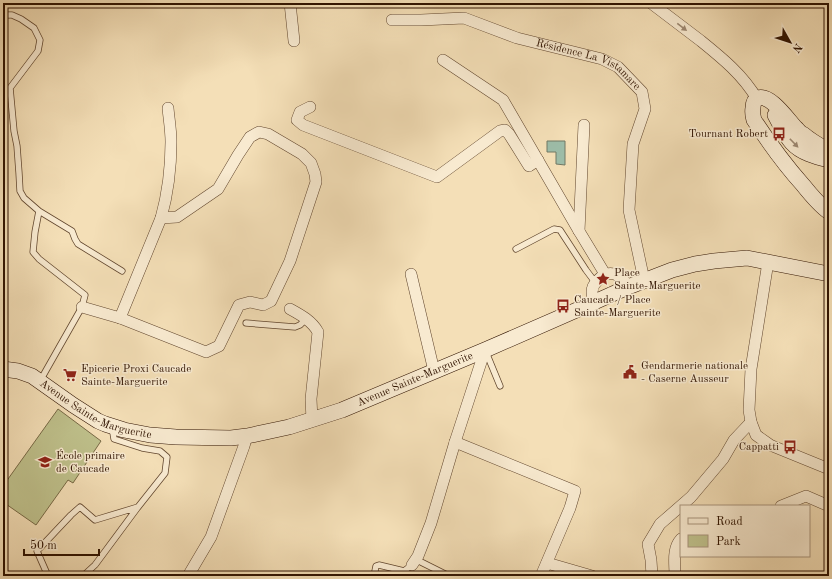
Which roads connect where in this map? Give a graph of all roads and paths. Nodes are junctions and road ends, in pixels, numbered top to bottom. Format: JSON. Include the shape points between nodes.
{"nodes":[{"id":1,"x":290,"y":3,"type":"edge"},
{"id":2,"x":651,"y":3,"type":"edge"},
{"id":3,"x":3,"y":15,"type":"edge"},
{"id":4,"x":392,"y":20,"type":"dead end"},
{"id":5,"x":294,"y":41,"type":"dead end"},
{"id":6,"x":443,"y":60,"type":"dead end"},
{"id":7,"x":761,"y":99,"type":"junction"},
{"id":8,"x":310,"y":107,"type":"dead end"},
{"id":9,"x":168,"y":108,"type":"dead end"},
{"id":10,"x":584,"y":125,"type":"dead end"},
{"id":11,"x":823,"y":153,"type":"edge"},
{"id":12,"x":538,"y":160,"type":"junction"},
{"id":13,"x":39,"y":211,"type":"junction"},
{"id":14,"x":829,"y":212,"type":"edge"},
{"id":15,"x":161,"y":218,"type":"junction"},
{"id":16,"x":579,"y":231,"type":"junction"},
{"id":17,"x":516,"y":249,"type":"dead end"},
{"id":18,"x":768,"y":262,"type":"junction"},
{"id":19,"x":122,"y":272,"type":"dead end"},
{"id":20,"x":411,"y":274,"type":"dead end"},
{"id":21,"x":605,"y":274,"type":"junction"},
{"id":22,"x":829,"y":274,"type":"edge"},
{"id":23,"x":644,"y":280,"type":"junction"},
{"id":24,"x":595,"y":282,"type":"junction"},
{"id":25,"x":628,"y":287,"type":"junction"},
{"id":26,"x":594,"y":302,"type":"junction"},
{"id":27,"x":82,"y":307,"type":"junction"},
{"id":28,"x":290,"y":308,"type":"dead end"},
{"id":29,"x":120,"y":318,"type":"junction"},
{"id":30,"x":306,"y":319,"type":"junction"},
{"id":31,"x":246,"y":323,"type":"dead end"},
{"id":32,"x":485,"y":350,"type":"junction"},
{"id":33,"x":3,"y":369,"type":"edge"},
{"id":34,"x":434,"y":371,"type":"junction"},
{"id":35,"x":40,"y":381,"type":"junction"},
{"id":36,"x":500,"y":386,"type":"dead end"},
{"id":37,"x":312,"y":420,"type":"junction"},
{"id":38,"x":751,"y":422,"type":"junction"},
{"id":39,"x":112,"y":427,"type":"junction"},
{"id":40,"x":247,"y":436,"type":"junction"},
{"id":41,"x":455,"y":442,"type":"junction"},
{"id":42,"x":829,"y":468,"type":"edge"},
{"id":43,"x":682,"y":505,"type":"edge"},
{"id":44,"x":784,"y":505,"type":"edge"},
{"id":45,"x":829,"y":506,"type":"edge"},
{"id":46,"x":138,"y":507,"type":"junction"},
{"id":47,"x":680,"y":507,"type":"edge"},
{"id":48,"x":680,"y":540,"type":"edge"},
{"id":49,"x":414,"y":562,"type":"junction"},
{"id":50,"x":547,"y":563,"type":"junction"},
{"id":51,"x":48,"y":576,"type":"edge"},
{"id":52,"x":83,"y":576,"type":"edge"},
{"id":53,"x":188,"y":576,"type":"edge"},
{"id":54,"x":374,"y":576,"type":"edge"},
{"id":55,"x":449,"y":576,"type":"edge"},
{"id":56,"x":541,"y":576,"type":"edge"},
{"id":57,"x":592,"y":576,"type":"edge"},
{"id":58,"x":652,"y":576,"type":"edge"},
{"id":59,"x":675,"y":576,"type":"edge"}],
"edges":[{"from":1,"to":5,"type":"street"},
{"from":2,"to":7,"type":"street","one_way":true,"via":[[736,71]]},
{"from":3,"to":13,"type":"lane","via":[[21,19],[34,28],[40,40],[38,51],[10,88],[20,191]]},
{"from":4,"to":23,"type":"street","name":"Résidence La Vistamare","via":[[464,18],[517,38],[602,59],[618,67],[642,92],[645,109],[633,144],[629,210]]},
{"from":6,"to":12,"type":"street","via":[[504,100]]},
{"from":7,"to":11,"type":"street","via":[[797,148],[805,152]]},
{"from":7,"to":14,"type":"street","via":[[753,104],[754,120],[784,163]]},
{"from":8,"to":12,"type":"street","via":[[300,112],[297,120],[303,125],[437,177],[505,130],[529,166]]},
{"from":9,"to":15,"type":"street","via":[[170,166],[166,201]]},
{"from":10,"to":16,"type":"street"},
{"from":12,"to":16,"type":"street"},
{"from":13,"to":19,"type":"lane","via":[[72,231],[78,244]]},
{"from":13,"to":27,"type":"lane","via":[[33,252],[85,295]]},
{"from":15,"to":29,"type":"street"},
{"from":15,"to":29,"type":"street","via":[[177,217],[218,189],[250,137],[259,132],[268,134],[302,154],[311,163],[315,174],[316,182],[290,261],[271,300],[263,305],[250,302],[239,305],[219,346],[206,352]]},
{"from":16,"to":21,"type":"street"},
{"from":17,"to":24,"type":"lane","via":[[554,229],[560,230]]},
{"from":18,"to":22,"type":"street","name":"Avenue Sainte-Marguerite"},
{"from":18,"to":23,"type":"street","name":"Avenue Sainte-Marguerite","via":[[742,258],[714,261],[672,270]]},
{"from":18,"to":38,"type":"street","via":[[751,369]]},
{"from":20,"to":34,"type":"street"},
{"from":21,"to":24,"type":"street"},
{"from":21,"to":25,"type":"street","via":[[611,272],[620,276]]},
{"from":23,"to":25,"type":"street","name":"Avenue Sainte-Marguerite"},
{"from":24,"to":26,"type":"street","via":[[592,290]]},
{"from":25,"to":26,"type":"street","name":"Avenue Sainte-Marguerite"},
{"from":26,"to":32,"type":"street","name":"Avenue Sainte-Marguerite"},
{"from":27,"to":29,"type":"street"},
{"from":27,"to":35,"type":"lane"},
{"from":28,"to":30,"type":"street"},
{"from":30,"to":31,"type":"lane","via":[[295,327]]},
{"from":30,"to":37,"type":"street","via":[[318,332],[311,399]]},
{"from":32,"to":34,"type":"street","name":"Avenue Sainte-Marguerite"},
{"from":32,"to":36,"type":"lane"},
{"from":32,"to":41,"type":"street"},
{"from":33,"to":35,"type":"street","name":"Avenue Sainte-Marguerite","via":[[25,373]]},
{"from":34,"to":37,"type":"street","name":"Avenue Sainte-Marguerite"},
{"from":35,"to":39,"type":"street","name":"Avenue Sainte-Marguerite","via":[[88,415]]},
{"from":37,"to":40,"type":"street","name":"Avenue Sainte-Marguerite"},
{"from":38,"to":42,"type":"street","via":[[756,435],[770,445]]},
{"from":38,"to":43,"type":"street","via":[[734,440],[723,459]]},
{"from":39,"to":40,"type":"street","name":"Avenue Sainte-Marguerite","via":[[136,433],[176,437]]},
{"from":39,"to":46,"type":"lane","via":[[114,440],[160,451],[167,457],[165,473]]},
{"from":40,"to":53,"type":"street","via":[[211,537]]},
{"from":41,"to":49,"type":"street","via":[[430,523]]},
{"from":41,"to":50,"type":"street","via":[[575,491]]},
{"from":44,"to":45,"type":"street","via":[[806,496]]},
{"from":46,"to":51,"type":"lane","via":[[95,520],[80,507],[37,551]]},
{"from":46,"to":52,"type":"lane","via":[[95,565]]},
{"from":47,"to":58,"type":"street","via":[[660,524],[648,544]]},
{"from":48,"to":59,"type":"street","via":[[674,552]]},
{"from":49,"to":54,"type":"lane","via":[[404,571],[377,565]]},
{"from":49,"to":55,"type":"lane","via":[[421,562]]},
{"from":50,"to":56,"type":"street"},
{"from":50,"to":57,"type":"street"}]}
